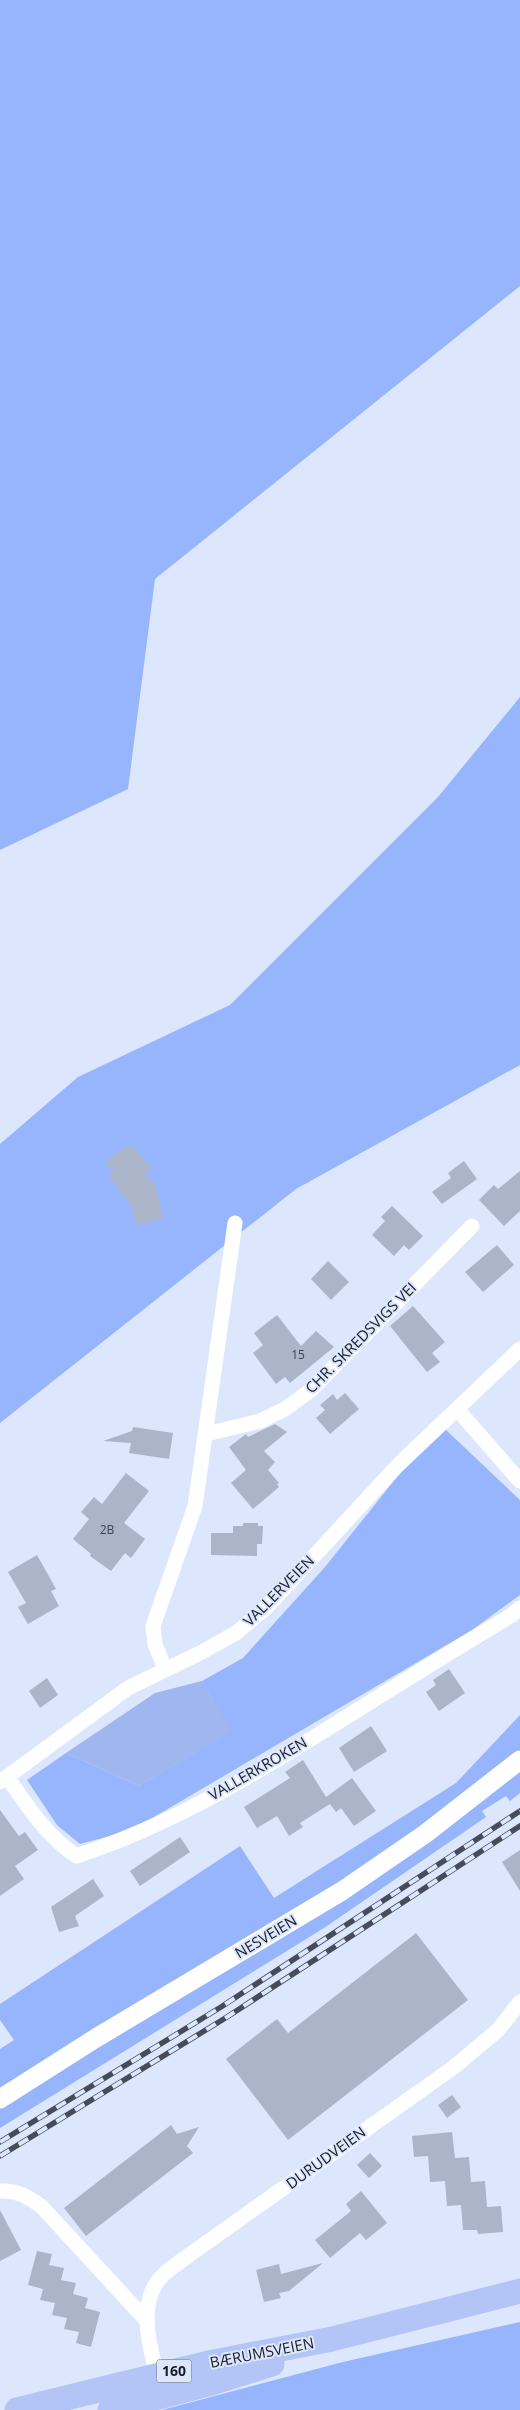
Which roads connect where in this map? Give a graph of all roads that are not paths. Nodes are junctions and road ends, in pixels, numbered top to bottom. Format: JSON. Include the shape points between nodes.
{"nodes":[{"id":1,"x":236,"y":1223,"type":"dead end"},
{"id":2,"x":472,"y":1226,"type":"dead end"},
{"id":3,"x":520,"y":1349,"type":"edge"},
{"id":4,"x":457,"y":1409,"type":"junction"},
{"id":5,"x":206,"y":1434,"type":"junction"},
{"id":6,"x":520,"y":1480,"type":"edge"},
{"id":7,"x":520,"y":1608,"type":"edge"},
{"id":8,"x":165,"y":1669,"type":"junction"},
{"id":9,"x":520,"y":1760,"type":"edge"},
{"id":10,"x":4,"y":1780,"type":"edge"},
{"id":11,"x":520,"y":2002,"type":"edge"},
{"id":12,"x":0,"y":2099,"type":"edge"},
{"id":13,"x":0,"y":2191,"type":"edge"},
{"id":14,"x":520,"y":2291,"type":"edge"},
{"id":15,"x":147,"y":2321,"type":"junction"},
{"id":16,"x":159,"y":2386,"type":"junction"},
{"id":17,"x":17,"y":2410,"type":"edge"},
{"id":18,"x":110,"y":2410,"type":"edge"}],
"edges":[{"from":1,"to":5,"type":"street"},
{"from":2,"to":5,"type":"street","name":"CHR. SKREDSVIGS VEI","via":[[310,1390],[285,1409],[260,1420]]},
{"from":3,"to":4,"type":"street","name":"VALLERVEIEN"},
{"from":4,"to":6,"type":"street"},
{"from":4,"to":8,"type":"street","name":"VALLERVEIEN","via":[[359,1505],[267,1607],[236,1633]]},
{"from":5,"to":8,"type":"street","via":[[196,1506],[153,1626],[155,1644]]},
{"from":7,"to":10,"type":"street","name":"VALLERKROKEN","via":[[297,1748],[204,1801],[143,1832],[76,1856],[55,1841]]},
{"from":8,"to":10,"type":"street","name":"VALLERVEIEN","via":[[128,1688]]},
{"from":9,"to":12,"type":"street","name":"NESVEIEN","via":[[426,1834],[342,1891]]},
{"from":11,"to":15,"type":"street","name":"DURUDVEIEN","via":[[498,2030],[454,2067],[170,2271],[154,2286]]},
{"from":13,"to":15,"type":"street","via":[[22,2194],[42,2207]]},
{"from":14,"to":16,"type":"main road","name":"BÆRUMSVEIEN","number":"160","via":[[332,2339],[268,2366]]},
{"from":15,"to":16,"type":"street","name":"DURUDVEIEN"},
{"from":16,"to":17,"type":"main road","name":"BÆRUMSVEIEN","number":"160"},
{"from":16,"to":18,"type":"main road","name":"BÆRUMSVEIEN","number":"160"}]}
